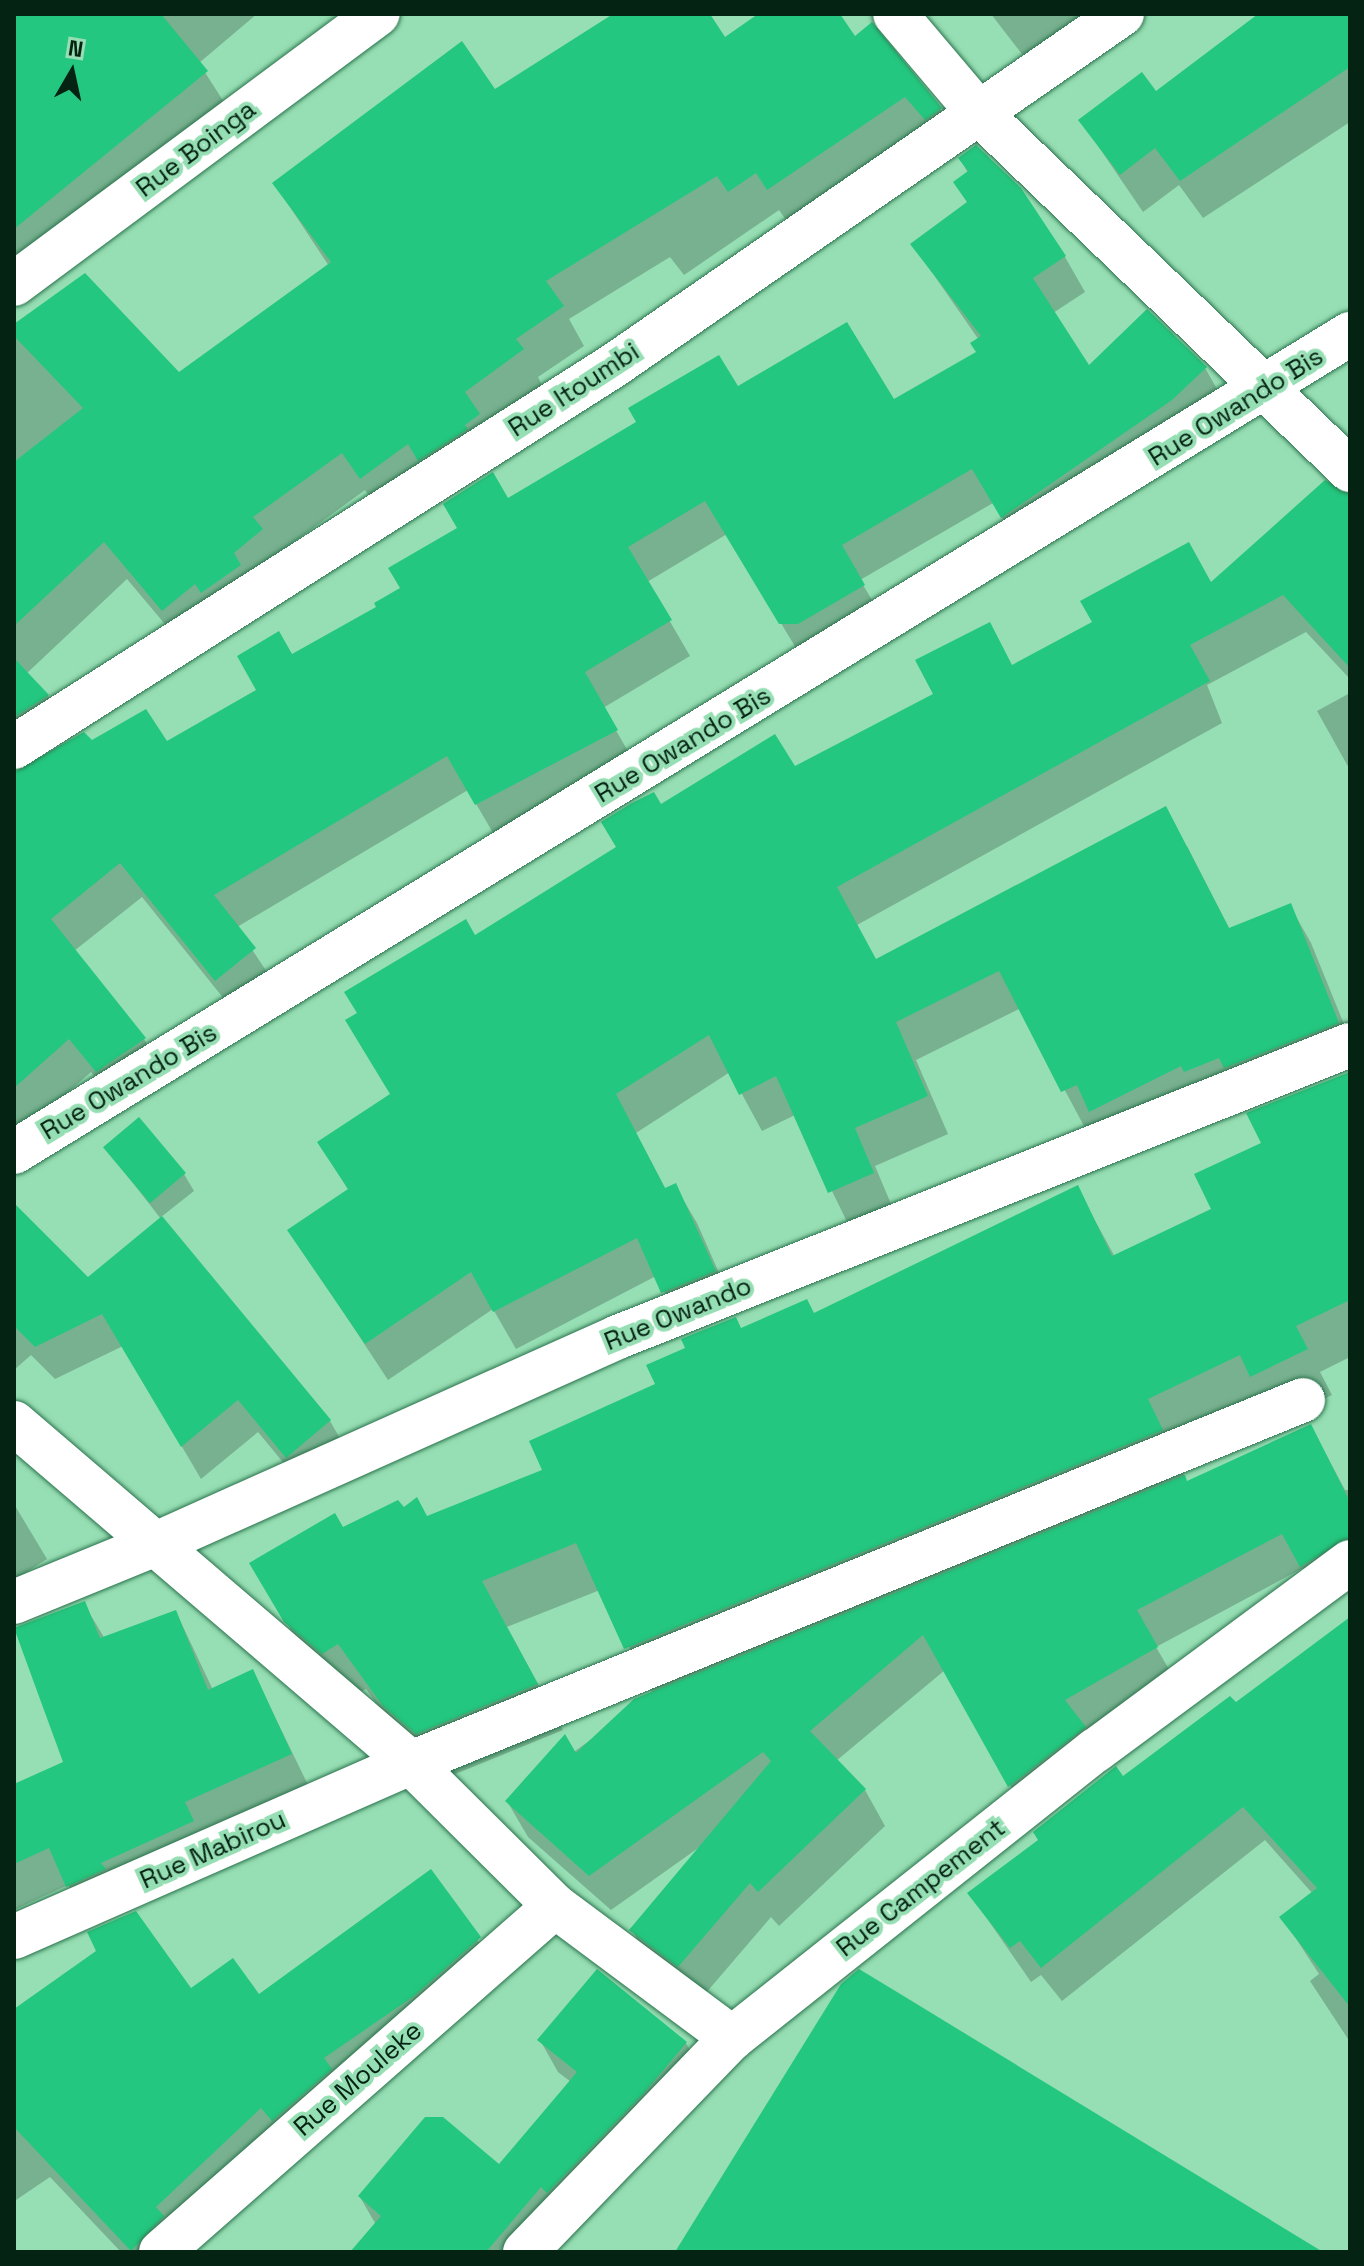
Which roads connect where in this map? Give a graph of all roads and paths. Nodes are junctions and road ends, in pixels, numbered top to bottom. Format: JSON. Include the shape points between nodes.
{"nodes":[{"id":1,"x":378,"y":14,"type":"edge"},
{"id":2,"x":895,"y":14,"type":"edge"},
{"id":3,"x":1122,"y":14,"type":"edge"},
{"id":4,"x":977,"y":111,"type":"junction"},
{"id":5,"x":14,"y":284,"type":"edge"},
{"id":6,"x":1350,"y":334,"type":"edge"},
{"id":7,"x":1265,"y":391,"type":"junction"},
{"id":8,"x":1350,"y":470,"type":"edge"},
{"id":9,"x":14,"y":747,"type":"edge"},
{"id":10,"x":1350,"y":1045,"type":"edge"},
{"id":11,"x":14,"y":1152,"type":"edge"},
{"id":12,"x":1303,"y":1400,"type":"dead end"},
{"id":13,"x":14,"y":1423,"type":"edge"},
{"id":14,"x":158,"y":1543,"type":"junction"},
{"id":15,"x":1350,"y":1562,"type":"edge"},
{"id":16,"x":14,"y":1602,"type":"edge"},
{"id":17,"x":411,"y":1763,"type":"junction"},
{"id":18,"x":555,"y":1906,"type":"junction"},
{"id":19,"x":14,"y":1937,"type":"edge"},
{"id":20,"x":732,"y":2038,"type":"junction"},
{"id":21,"x":161,"y":2252,"type":"edge"},
{"id":22,"x":525,"y":2252,"type":"edge"}],
"edges":[{"from":1,"to":5,"type":"street","name":"Rue Boinga"},
{"from":2,"to":4,"type":"street"},
{"from":3,"to":4,"type":"street","name":"Rue Itoumbi"},
{"from":4,"to":7,"type":"street"},
{"from":4,"to":9,"type":"street","name":"Rue Itoumbi","via":[[613,366]]},
{"from":6,"to":7,"type":"street","name":"Rue Owando Bis"},
{"from":7,"to":8,"type":"street"},
{"from":7,"to":11,"type":"street","name":"Rue Owando Bis"},
{"from":10,"to":14,"type":"street","name":"Rue Owando","via":[[618,1337]]},
{"from":12,"to":17,"type":"street","name":"Rue Mabirou"},
{"from":13,"to":14,"type":"street"},
{"from":14,"to":16,"type":"street","name":"Rue Owando"},
{"from":14,"to":17,"type":"street"},
{"from":15,"to":20,"type":"street","name":"Rue Campement","via":[[1096,1750]]},
{"from":17,"to":18,"type":"street"},
{"from":17,"to":19,"type":"street","name":"Rue Mabirou"},
{"from":18,"to":20,"type":"street"},
{"from":18,"to":21,"type":"street","name":"Rue Mouleke"},
{"from":20,"to":22,"type":"street","name":"Rue Campement"}]}
